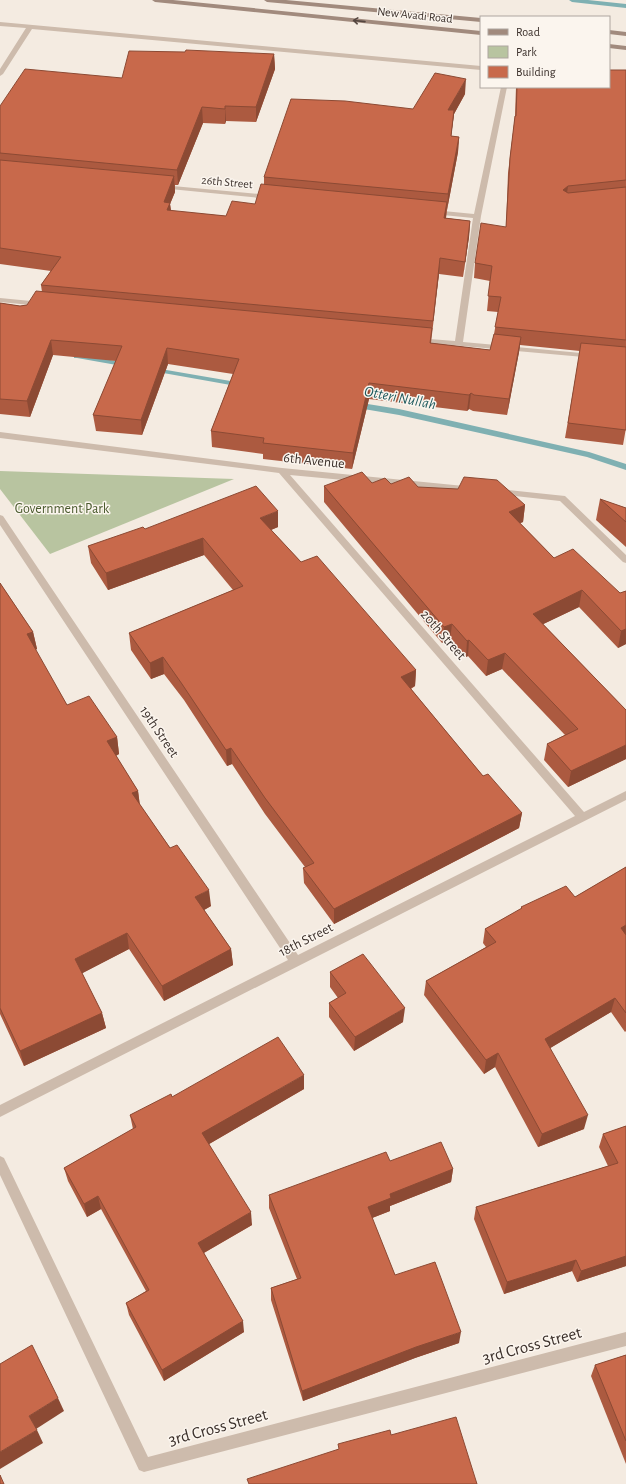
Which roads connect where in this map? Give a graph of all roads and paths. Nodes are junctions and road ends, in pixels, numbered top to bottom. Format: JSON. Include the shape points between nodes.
{"nodes":[{"id":1,"x":155,"y":0,"type":"edge"},
{"id":2,"x":267,"y":0,"type":"edge"},
{"id":3,"x":480,"y":20,"type":"edge"},
{"id":4,"x":0,"y":24,"type":"edge"},
{"id":5,"x":30,"y":27,"type":"junction"},
{"id":6,"x":610,"y":32,"type":"edge"},
{"id":7,"x":480,"y":33,"type":"edge"},
{"id":8,"x":626,"y":34,"type":"edge"},
{"id":9,"x":610,"y":46,"type":"edge"},
{"id":10,"x":626,"y":48,"type":"edge"},
{"id":11,"x":480,"y":68,"type":"edge"},
{"id":12,"x":0,"y":74,"type":"edge"},
{"id":13,"x":504,"y":88,"type":"edge"},
{"id":14,"x":151,"y":186,"type":"edge"},
{"id":15,"x":278,"y":198,"type":"edge"},
{"id":16,"x":429,"y":212,"type":"edge"},
{"id":17,"x":477,"y":216,"type":"junction"},
{"id":18,"x":0,"y":300,"type":"edge"},
{"id":19,"x":48,"y":304,"type":"edge"},
{"id":20,"x":412,"y":339,"type":"edge"},
{"id":21,"x":459,"y":344,"type":"junction"},
{"id":22,"x":603,"y":358,"type":"edge"},
{"id":23,"x":0,"y":435,"type":"edge"},
{"id":24,"x":282,"y":471,"type":"junction"},
{"id":25,"x":476,"y":490,"type":"edge"},
{"id":26,"x":492,"y":491,"type":"edge"},
{"id":27,"x":0,"y":518,"type":"edge"},
{"id":28,"x":626,"y":560,"type":"edge"},
{"id":29,"x":626,"y":795,"type":"edge"},
{"id":30,"x":582,"y":817,"type":"junction"},
{"id":31,"x":296,"y":962,"type":"junction"},
{"id":32,"x":0,"y":1111,"type":"edge"},
{"id":33,"x":0,"y":1162,"type":"edge"},
{"id":34,"x":626,"y":1339,"type":"edge"}],
"edges":[{"from":7,"to":1,"type":"main road","name":"New Avadi Road","one_way":true},
{"from":2,"to":3,"type":"main road","name":"New Avadi Road"},
{"from":4,"to":5,"type":"street"},
{"from":5,"to":11,"type":"street"},
{"from":5,"to":12,"type":"street"},
{"from":6,"to":8,"type":"main road"},
{"from":9,"to":10,"type":"main road"},
{"from":13,"to":17,"type":"street"},
{"from":14,"to":15,"type":"street","name":"26th Street"},
{"from":16,"to":17,"type":"street"},
{"from":17,"to":21,"type":"street"},
{"from":18,"to":19,"type":"street"},
{"from":20,"to":21,"type":"street"},
{"from":21,"to":22,"type":"street"},
{"from":23,"to":24,"type":"street","name":"6th Avenue"},
{"from":24,"to":25,"type":"street","name":"6th Avenue"},
{"from":24,"to":30,"type":"street","name":"20th Street"},
{"from":26,"to":28,"type":"street","via":[[562,498]]},
{"from":27,"to":31,"type":"street","name":"19th Street"},
{"from":29,"to":30,"type":"street","name":"18th Street"},
{"from":30,"to":31,"type":"street","name":"18th Street"},
{"from":31,"to":32,"type":"street","name":"18th Street"},
{"from":33,"to":34,"type":"street","name":"3rd Cross Street","via":[[144,1465]]}]}
